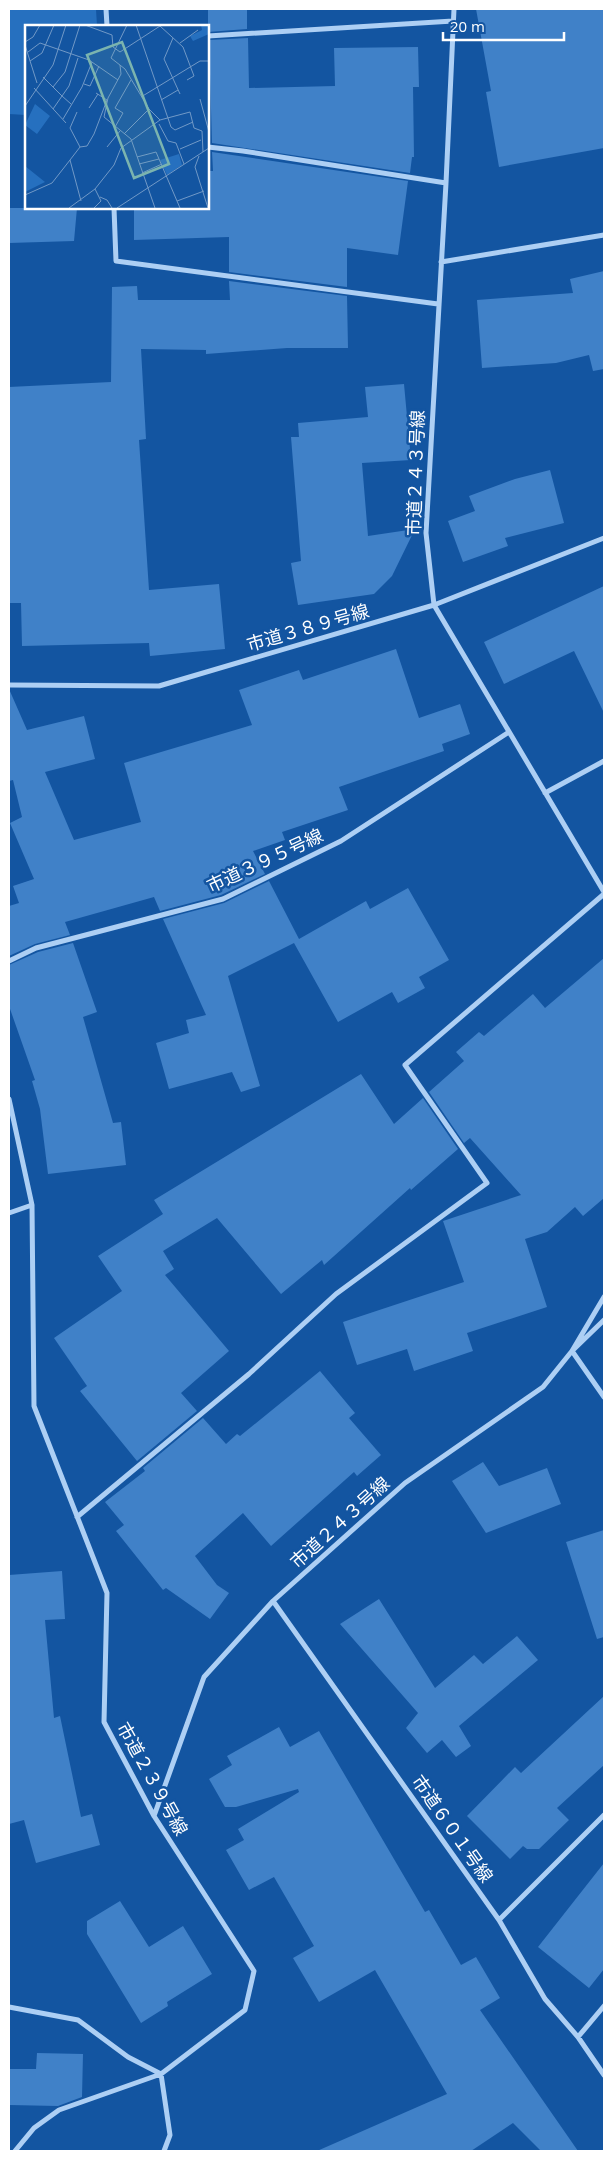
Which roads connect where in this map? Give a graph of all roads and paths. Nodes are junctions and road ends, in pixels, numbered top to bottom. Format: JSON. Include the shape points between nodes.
{"nodes":[{"id":1,"x":106,"y":9,"type":"edge"},
{"id":2,"x":454,"y":9,"type":"edge"},
{"id":3,"x":453,"y":21,"type":"junction"},
{"id":4,"x":107,"y":25,"type":"edge"},
{"id":5,"x":209,"y":36,"type":"edge"},
{"id":6,"x":209,"y":147,"type":"edge"},
{"id":7,"x":446,"y":183,"type":"junction"},
{"id":8,"x":114,"y":209,"type":"edge"},
{"id":9,"x":604,"y":235,"type":"edge"},
{"id":10,"x":441,"y":262,"type":"junction"},
{"id":11,"x":438,"y":304,"type":"junction"},
{"id":12,"x":604,"y":538,"type":"edge"},
{"id":13,"x":434,"y":605,"type":"junction"},
{"id":14,"x":9,"y":685,"type":"edge"},
{"id":15,"x":509,"y":732,"type":"junction"},
{"id":16,"x":604,"y":761,"type":"edge"},
{"id":17,"x":545,"y":793,"type":"junction"},
{"id":18,"x":604,"y":893,"type":"edge"},
{"id":19,"x":9,"y":960,"type":"edge"},
{"id":20,"x":9,"y":1099,"type":"edge"},
{"id":21,"x":32,"y":1206,"type":"junction"},
{"id":22,"x":9,"y":1212,"type":"edge"},
{"id":23,"x":604,"y":1297,"type":"edge"},
{"id":24,"x":604,"y":1320,"type":"edge"},
{"id":25,"x":572,"y":1351,"type":"junction"},
{"id":26,"x":604,"y":1397,"type":"edge"},
{"id":27,"x":77,"y":1517,"type":"junction"},
{"id":28,"x":273,"y":1601,"type":"junction"},
{"id":29,"x":604,"y":1815,"type":"edge"},
{"id":30,"x":154,"y":1816,"type":"junction"},
{"id":31,"x":500,"y":1920,"type":"junction"},
{"id":32,"x":604,"y":2006,"type":"edge"},
{"id":33,"x":9,"y":2007,"type":"edge"},
{"id":34,"x":578,"y":2037,"type":"junction"},
{"id":35,"x":161,"y":2074,"type":"junction"},
{"id":36,"x":604,"y":2075,"type":"edge"},
{"id":37,"x":15,"y":2151,"type":"edge"},
{"id":38,"x":164,"y":2151,"type":"edge"}],
"edges":[{"from":1,"to":4,"type":"street"},
{"from":2,"to":3,"type":"street","name":"市道２４３号線"},
{"from":3,"to":5,"type":"street"},
{"from":3,"to":7,"type":"street","name":"市道２４３号線"},
{"from":6,"to":7,"type":"street"},
{"from":7,"to":10,"type":"street","name":"市道２４３号線"},
{"from":8,"to":11,"type":"street","via":[[116,261]]},
{"from":9,"to":10,"type":"street"},
{"from":10,"to":11,"type":"street","name":"市道２４３号線"},
{"from":11,"to":13,"type":"street","name":"市道２４３号線","via":[[426,533]]},
{"from":12,"to":13,"type":"street","name":"市道３８９号線"},
{"from":13,"to":14,"type":"street","name":"市道３８９号線","via":[[159,686]]},
{"from":13,"to":15,"type":"street","name":"市道２４３号線"},
{"from":15,"to":17,"type":"street","name":"市道２４３号線"},
{"from":15,"to":19,"type":"street","name":"市道３９５号線","via":[[342,841],[223,899],[36,948]]},
{"from":16,"to":17,"type":"street"},
{"from":17,"to":18,"type":"street","name":"市道２４３号線"},
{"from":18,"to":27,"type":"street","via":[[404,1066],[487,1183],[336,1294],[249,1374]]},
{"from":20,"to":21,"type":"street","name":"市道２３９号線"},
{"from":21,"to":22,"type":"street"},
{"from":21,"to":27,"type":"street","name":"市道２３９号線","via":[[34,1406]]},
{"from":23,"to":25,"type":"street","name":"市道２４３号線"},
{"from":24,"to":25,"type":"street"},
{"from":25,"to":26,"type":"street"},
{"from":25,"to":28,"type":"street","name":"市道２４３号線","via":[[543,1387],[405,1483]]},
{"from":27,"to":30,"type":"street","name":"市道２３９号線","via":[[107,1593],[104,1722]]},
{"from":28,"to":30,"type":"street","name":"市道２４３号線","via":[[204,1677]]},
{"from":28,"to":31,"type":"street","name":"市道６０１号線"},
{"from":29,"to":31,"type":"street"},
{"from":30,"to":35,"type":"street","name":"市道２３９号線","via":[[254,1971],[245,2010]]},
{"from":31,"to":34,"type":"street","name":"市道６０１号線","via":[[545,1999]]},
{"from":32,"to":34,"type":"street"},
{"from":33,"to":35,"type":"street","via":[[78,2020],[128,2057]]},
{"from":34,"to":36,"type":"street","name":"市道６０１号線"},
{"from":35,"to":37,"type":"street","name":"市道２３９号線","via":[[59,2110],[34,2128]]},
{"from":35,"to":38,"type":"street","via":[[170,2135]]}]}
